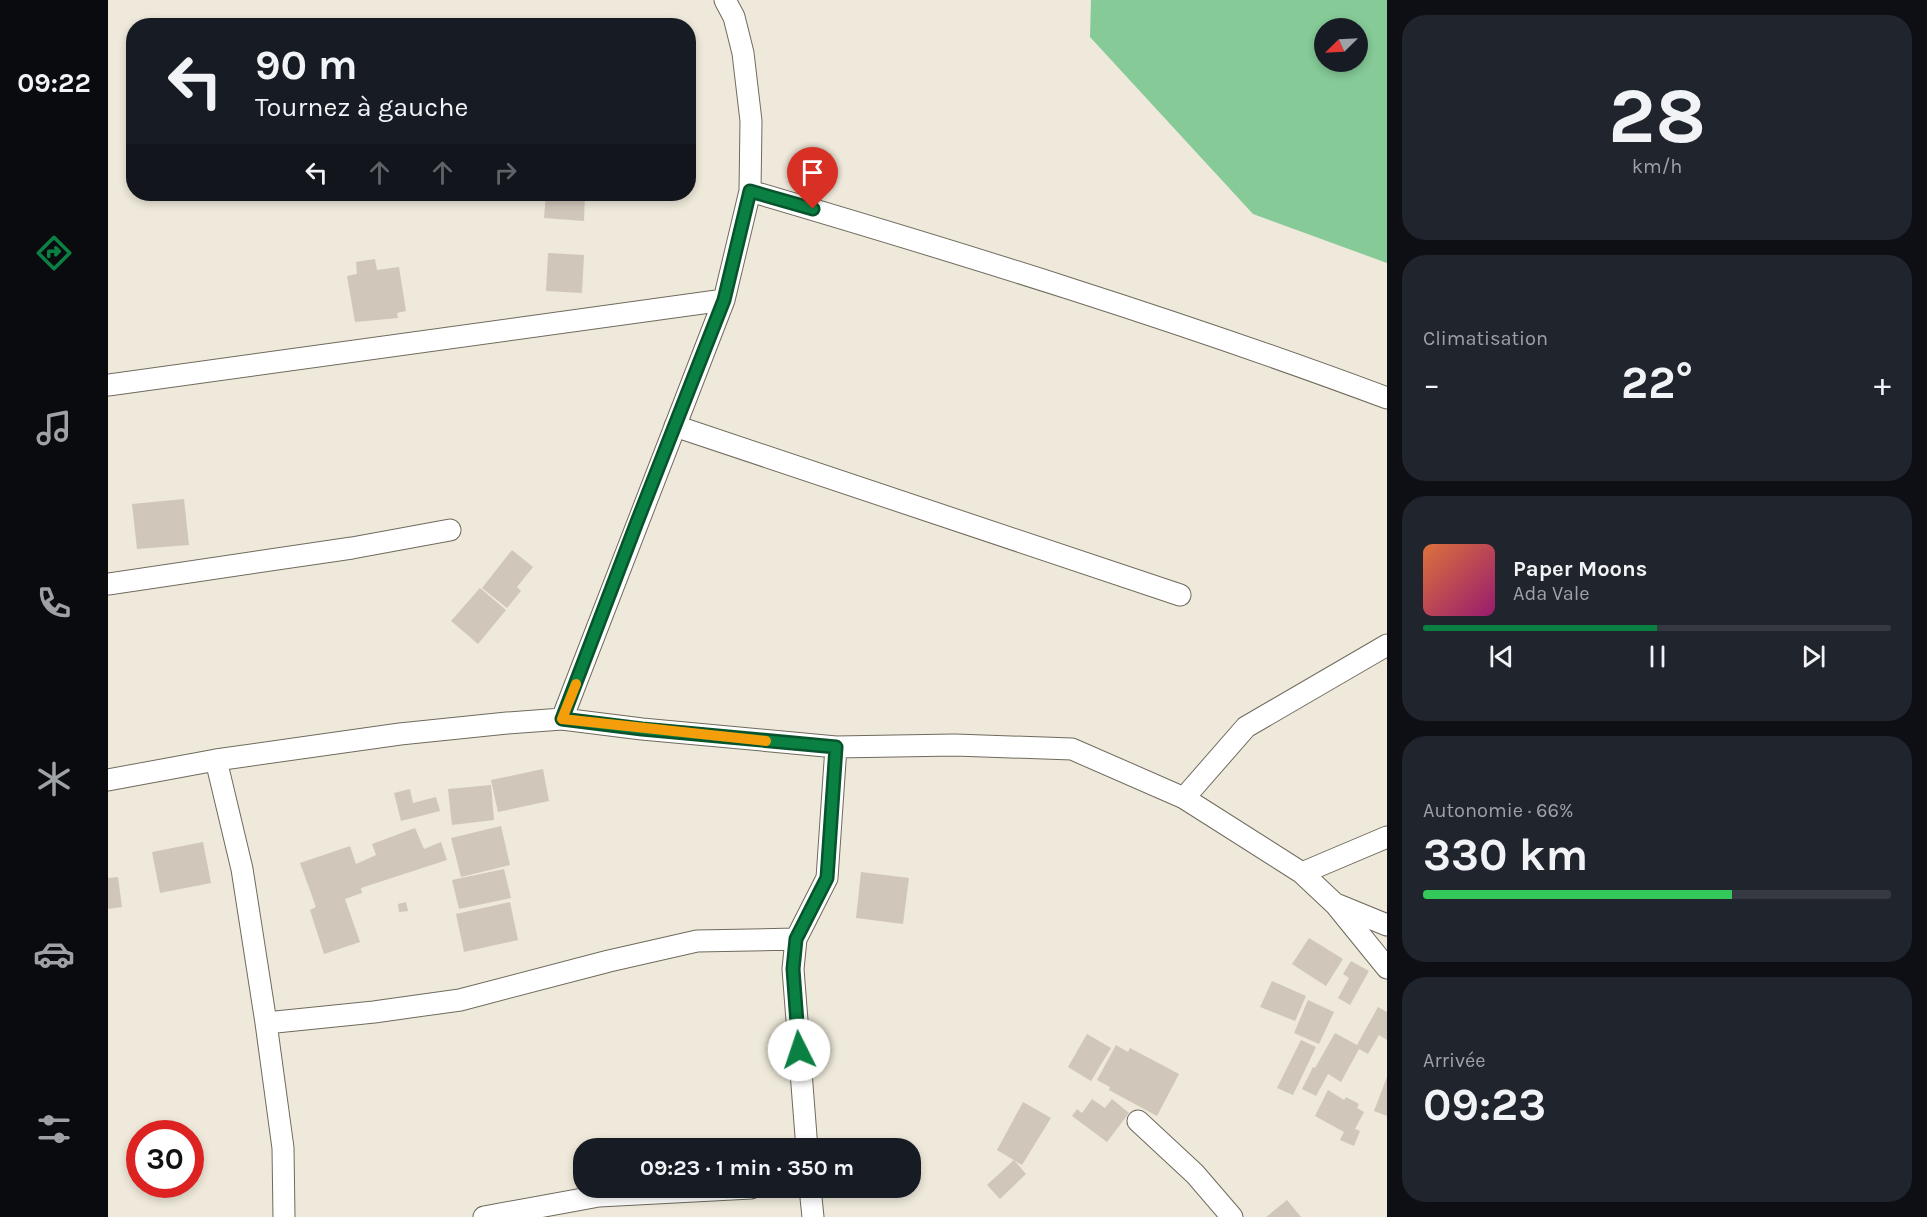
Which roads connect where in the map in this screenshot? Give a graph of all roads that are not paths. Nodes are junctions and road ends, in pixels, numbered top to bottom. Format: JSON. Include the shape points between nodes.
{"nodes":[{"id":1,"x":725,"y":0,"type":"edge"},
{"id":2,"x":750,"y":191,"type":"junction"},
{"id":3,"x":724,"y":300,"type":"junction"},
{"id":4,"x":108,"y":385,"type":"edge"},
{"id":5,"x":1387,"y":398,"type":"edge"},
{"id":6,"x":675,"y":426,"type":"junction"},
{"id":7,"x":450,"y":530,"type":"dead end"},
{"id":8,"x":108,"y":584,"type":"edge"},
{"id":9,"x":1180,"y":595,"type":"dead end"},
{"id":10,"x":1387,"y":645,"type":"edge"},
{"id":11,"x":562,"y":719,"type":"junction"},
{"id":12,"x":836,"y":747,"type":"junction"},
{"id":13,"x":216,"y":760,"type":"junction"},
{"id":14,"x":108,"y":780,"type":"edge"},
{"id":15,"x":1184,"y":798,"type":"junction"},
{"id":16,"x":1387,"y":837,"type":"edge"},
{"id":17,"x":1302,"y":873,"type":"junction"},
{"id":18,"x":1335,"y":904,"type":"junction"},
{"id":19,"x":1387,"y":925,"type":"edge"},
{"id":20,"x":796,"y":939,"type":"junction"},
{"id":21,"x":1387,"y":968,"type":"edge"},
{"id":22,"x":266,"y":1023,"type":"junction"},
{"id":23,"x":1138,"y":1121,"type":"dead end"},
{"id":24,"x":806,"y":1138,"type":"edge"},
{"id":25,"x":588,"y":1198,"type":"edge"},
{"id":26,"x":811,"y":1198,"type":"edge"},
{"id":27,"x":284,"y":1217,"type":"edge"},
{"id":28,"x":484,"y":1217,"type":"edge"},
{"id":29,"x":813,"y":1217,"type":"edge"},
{"id":30,"x":1232,"y":1217,"type":"edge"}],
"edges":[{"from":1,"to":2,"type":"street","via":[[744,52],[751,121]]},
{"from":2,"to":3,"type":"street"},
{"from":2,"to":5,"type":"street","via":[[1158,316]]},
{"from":3,"to":4,"type":"street"},
{"from":3,"to":6,"type":"street"},
{"from":6,"to":9,"type":"street"},
{"from":6,"to":11,"type":"street"},
{"from":7,"to":8,"type":"street"},
{"from":10,"to":15,"type":"street","via":[[1246,727]]},
{"from":11,"to":12,"type":"street"},
{"from":11,"to":13,"type":"street","via":[[400,734]]},
{"from":12,"to":15,"type":"street","via":[[955,745],[1072,749]]},
{"from":12,"to":20,"type":"street","via":[[827,878]]},
{"from":13,"to":14,"type":"street"},
{"from":13,"to":22,"type":"street","via":[[242,869]]},
{"from":15,"to":17,"type":"street"},
{"from":16,"to":17,"type":"street"},
{"from":17,"to":18,"type":"street"},
{"from":18,"to":19,"type":"street"},
{"from":18,"to":21,"type":"street"},
{"from":20,"to":22,"type":"street","via":[[698,940],[460,1000]]},
{"from":20,"to":24,"type":"street","via":[[793,969]]},
{"from":22,"to":27,"type":"street","via":[[283,1148]]},
{"from":23,"to":30,"type":"street","via":[[1195,1174]]},
{"from":25,"to":28,"type":"street"},
{"from":26,"to":29,"type":"street"}]}
